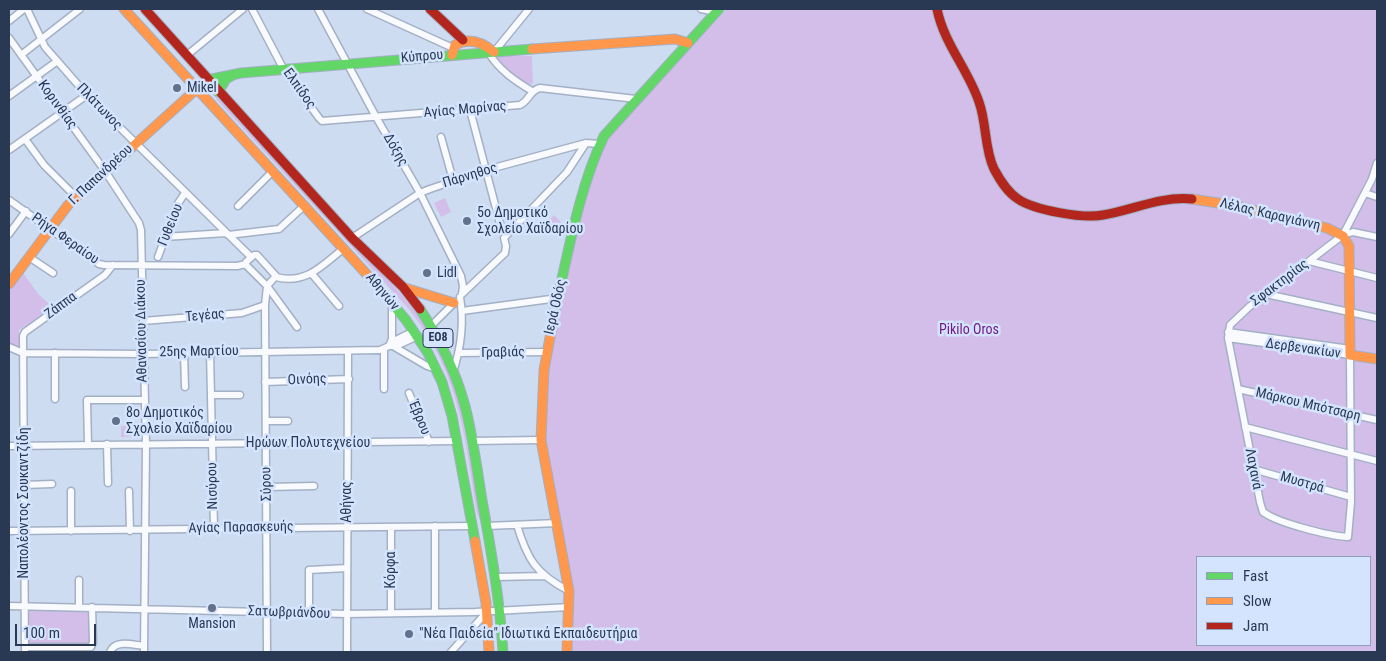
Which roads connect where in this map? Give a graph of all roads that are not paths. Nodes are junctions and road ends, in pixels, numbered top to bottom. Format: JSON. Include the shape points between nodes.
{"nodes":[{"id":1,"x":25,"y":9,"type":"edge"},
{"id":2,"x":80,"y":9,"type":"edge"},
{"id":3,"x":124,"y":9,"type":"edge"},
{"id":4,"x":243,"y":9,"type":"edge"},
{"id":5,"x":252,"y":9,"type":"edge"},
{"id":6,"x":318,"y":9,"type":"edge"},
{"id":7,"x":367,"y":9,"type":"edge"},
{"id":8,"x":430,"y":9,"type":"edge"},
{"id":9,"x":530,"y":9,"type":"edge"},
{"id":10,"x":702,"y":9,"type":"edge"},
{"id":11,"x":937,"y":9,"type":"edge"},
{"id":12,"x":148,"y":10,"type":"edge"},
{"id":13,"x":718,"y":10,"type":"edge"},
{"id":14,"x":9,"y":21,"type":"edge"},
{"id":15,"x":9,"y":40,"type":"edge"},
{"id":16,"x":40,"y":40,"type":"junction"},
{"id":17,"x":464,"y":40,"type":"junction"},
{"id":18,"x":665,"y":41,"type":"junction"},
{"id":19,"x":688,"y":43,"type":"junction"},
{"id":20,"x":453,"y":51,"type":"junction"},
{"id":21,"x":680,"y":51,"type":"junction"},
{"id":22,"x":491,"y":52,"type":"junction"},
{"id":23,"x":21,"y":55,"type":"junction"},
{"id":24,"x":186,"y":56,"type":"junction"},
{"id":25,"x":56,"y":62,"type":"junction"},
{"id":26,"x":348,"y":63,"type":"junction"},
{"id":27,"x":284,"y":70,"type":"junction"},
{"id":28,"x":237,"y":74,"type":"junction"},
{"id":29,"x":37,"y":76,"type":"junction"},
{"id":30,"x":207,"y":80,"type":"junction"},
{"id":31,"x":197,"y":89,"type":"junction"},
{"id":32,"x":532,"y":91,"type":"junction"},
{"id":33,"x":218,"y":92,"type":"junction"},
{"id":34,"x":87,"y":95,"type":"junction"},
{"id":35,"x":9,"y":96,"type":"edge"},
{"id":36,"x":636,"y":98,"type":"junction"},
{"id":37,"x":470,"y":110,"type":"junction"},
{"id":38,"x":62,"y":112,"type":"junction"},
{"id":39,"x":376,"y":117,"type":"junction"},
{"id":40,"x":442,"y":138,"type":"dead end"},
{"id":41,"x":25,"y":139,"type":"junction"},
{"id":42,"x":586,"y":143,"type":"junction"},
{"id":43,"x":135,"y":144,"type":"junction"},
{"id":44,"x":600,"y":144,"type":"junction"},
{"id":45,"x":9,"y":150,"type":"edge"},
{"id":46,"x":1377,"y":162,"type":"edge"},
{"id":47,"x":486,"y":170,"type":"junction"},
{"id":48,"x":105,"y":171,"type":"junction"},
{"id":49,"x":273,"y":171,"type":"junction"},
{"id":50,"x":453,"y":180,"type":"junction"},
{"id":51,"x":185,"y":193,"type":"junction"},
{"id":52,"x":420,"y":193,"type":"junction"},
{"id":53,"x":1365,"y":194,"type":"junction"},
{"id":54,"x":76,"y":197,"type":"junction"},
{"id":55,"x":1377,"y":197,"type":"edge"},
{"id":56,"x":9,"y":200,"type":"edge"},
{"id":57,"x":305,"y":205,"type":"junction"},
{"id":58,"x":238,"y":206,"type":"dead end"},
{"id":59,"x":26,"y":211,"type":"junction"},
{"id":60,"x":50,"y":228,"type":"junction"},
{"id":61,"x":502,"y":231,"type":"dead end"},
{"id":62,"x":9,"y":234,"type":"edge"},
{"id":63,"x":227,"y":234,"type":"junction"},
{"id":64,"x":1344,"y":235,"type":"junction"},
{"id":65,"x":164,"y":237,"type":"junction"},
{"id":66,"x":1377,"y":237,"type":"edge"},
{"id":67,"x":352,"y":238,"type":"junction"},
{"id":68,"x":344,"y":248,"type":"junction"},
{"id":69,"x":29,"y":257,"type":"junction"},
{"id":70,"x":251,"y":257,"type":"junction"},
{"id":71,"x":158,"y":258,"type":"dead end"},
{"id":72,"x":1309,"y":261,"type":"junction"},
{"id":73,"x":246,"y":264,"type":"junction"},
{"id":74,"x":112,"y":265,"type":"junction"},
{"id":75,"x":141,"y":265,"type":"junction"},
{"id":76,"x":1349,"y":271,"type":"junction"},
{"id":77,"x":53,"y":273,"type":"dead end"},
{"id":78,"x":312,"y":274,"type":"junction"},
{"id":79,"x":276,"y":278,"type":"junction"},
{"id":80,"x":1377,"y":278,"type":"edge"},
{"id":81,"x":9,"y":284,"type":"edge"},
{"id":82,"x":267,"y":286,"type":"junction"},
{"id":83,"x":403,"y":287,"type":"junction"},
{"id":84,"x":1266,"y":294,"type":"junction"},
{"id":85,"x":458,"y":298,"type":"junction"},
{"id":86,"x":558,"y":298,"type":"junction"},
{"id":87,"x":392,"y":303,"type":"junction"},
{"id":88,"x":265,"y":305,"type":"junction"},
{"id":89,"x":339,"y":306,"type":"dead end"},
{"id":90,"x":462,"y":311,"type":"junction"},
{"id":91,"x":1349,"y":312,"type":"junction"},
{"id":92,"x":1377,"y":318,"type":"edge"},
{"id":93,"x":143,"y":321,"type":"junction"},
{"id":94,"x":431,"y":326,"type":"junction"},
{"id":95,"x":297,"y":327,"type":"dead end"},
{"id":96,"x":416,"y":334,"type":"junction"},
{"id":97,"x":1228,"y":335,"type":"junction"},
{"id":98,"x":9,"y":347,"type":"edge"},
{"id":99,"x":389,"y":347,"type":"junction"},
{"id":100,"x":265,"y":351,"type":"junction"},
{"id":101,"x":348,"y":351,"type":"junction"},
{"id":102,"x":210,"y":352,"type":"junction"},
{"id":103,"x":547,"y":352,"type":"junction"},
{"id":104,"x":1350,"y":352,"type":"junction"},
{"id":105,"x":23,"y":353,"type":"junction"},
{"id":106,"x":55,"y":353,"type":"junction"},
{"id":107,"x":184,"y":353,"type":"junction"},
{"id":108,"x":459,"y":353,"type":"junction"},
{"id":109,"x":1377,"y":353,"type":"edge"},
{"id":110,"x":143,"y":354,"type":"junction"},
{"id":111,"x":1377,"y":359,"type":"edge"},
{"id":112,"x":437,"y":369,"type":"junction"},
{"id":113,"x":454,"y":372,"type":"junction"},
{"id":114,"x":349,"y":379,"type":"junction"},
{"id":115,"x":265,"y":382,"type":"junction"},
{"id":116,"x":185,"y":387,"type":"dead end"},
{"id":117,"x":384,"y":389,"type":"dead end"},
{"id":118,"x":1238,"y":389,"type":"junction"},
{"id":119,"x":409,"y":393,"type":"dead end"},
{"id":120,"x":211,"y":395,"type":"junction"},
{"id":121,"x":240,"y":395,"type":"dead end"},
{"id":122,"x":55,"y":399,"type":"dead end"},
{"id":123,"x":144,"y":400,"type":"junction"},
{"id":124,"x":1350,"y":414,"type":"junction"},
{"id":125,"x":1377,"y":420,"type":"edge"},
{"id":126,"x":266,"y":421,"type":"junction"},
{"id":127,"x":288,"y":421,"type":"dead end"},
{"id":128,"x":1245,"y":427,"type":"junction"},
{"id":129,"x":541,"y":440,"type":"junction"},
{"id":130,"x":457,"y":441,"type":"junction"},
{"id":131,"x":472,"y":441,"type":"junction"},
{"id":132,"x":348,"y":442,"type":"junction"},
{"id":133,"x":429,"y":442,"type":"junction"},
{"id":134,"x":212,"y":443,"type":"junction"},
{"id":135,"x":266,"y":443,"type":"junction"},
{"id":136,"x":108,"y":444,"type":"junction"},
{"id":137,"x":146,"y":444,"type":"junction"},
{"id":138,"x":88,"y":445,"type":"junction"},
{"id":139,"x":9,"y":446,"type":"edge"},
{"id":140,"x":23,"y":446,"type":"junction"},
{"id":141,"x":1350,"y":454,"type":"junction"},
{"id":142,"x":1377,"y":461,"type":"edge"},
{"id":143,"x":1253,"y":469,"type":"junction"},
{"id":144,"x":108,"y":483,"type":"dead end"},
{"id":145,"x":52,"y":484,"type":"dead end"},
{"id":146,"x":23,"y":485,"type":"junction"},
{"id":147,"x":314,"y":486,"type":"dead end"},
{"id":148,"x":267,"y":487,"type":"junction"},
{"id":149,"x":71,"y":490,"type":"dead end"},
{"id":150,"x":128,"y":491,"type":"dead end"},
{"id":151,"x":1351,"y":497,"type":"junction"},
{"id":152,"x":557,"y":523,"type":"junction"},
{"id":153,"x":517,"y":525,"type":"junction"},
{"id":154,"x":435,"y":526,"type":"junction"},
{"id":155,"x":472,"y":526,"type":"junction"},
{"id":156,"x":487,"y":526,"type":"junction"},
{"id":157,"x":347,"y":527,"type":"junction"},
{"id":158,"x":390,"y":527,"type":"junction"},
{"id":159,"x":214,"y":528,"type":"junction"},
{"id":160,"x":267,"y":528,"type":"junction"},
{"id":161,"x":145,"y":530,"type":"junction"},
{"id":162,"x":9,"y":531,"type":"edge"},
{"id":163,"x":24,"y":531,"type":"junction"},
{"id":164,"x":71,"y":531,"type":"junction"},
{"id":165,"x":130,"y":531,"type":"junction"},
{"id":166,"x":347,"y":568,"type":"junction"},
{"id":167,"x":546,"y":576,"type":"junction"},
{"id":168,"x":494,"y":577,"type":"junction"},
{"id":169,"x":80,"y":580,"type":"dead end"},
{"id":170,"x":569,"y":591,"type":"junction"},
{"id":171,"x":9,"y":606,"type":"edge"},
{"id":172,"x":24,"y":606,"type":"junction"},
{"id":173,"x":79,"y":607,"type":"junction"},
{"id":174,"x":570,"y":607,"type":"junction"},
{"id":175,"x":92,"y":608,"type":"junction"},
{"id":176,"x":144,"y":609,"type":"junction"},
{"id":177,"x":500,"y":610,"type":"junction"},
{"id":178,"x":487,"y":611,"type":"junction"},
{"id":179,"x":266,"y":612,"type":"junction"},
{"id":180,"x":309,"y":612,"type":"junction"},
{"id":181,"x":391,"y":613,"type":"junction"},
{"id":182,"x":435,"y":613,"type":"junction"},
{"id":183,"x":347,"y":614,"type":"junction"},
{"id":184,"x":25,"y":649,"type":"edge"},
{"id":185,"x":144,"y":649,"type":"edge"},
{"id":186,"x":110,"y":652,"type":"edge"},
{"id":187,"x":267,"y":652,"type":"edge"},
{"id":188,"x":347,"y":652,"type":"edge"},
{"id":189,"x":451,"y":652,"type":"edge"},
{"id":190,"x":489,"y":652,"type":"edge"},
{"id":191,"x":503,"y":652,"type":"edge"},
{"id":192,"x":568,"y":652,"type":"edge"}],
"edges":[{"from":1,"to":14,"type":"street"},
{"from":1,"to":16,"type":"street","name":"Πλάτωνος"},
{"from":2,"to":16,"type":"street"},
{"from":3,"to":31,"type":"main road","name":"Αθηνών","number":"ΕΟ8"},
{"from":4,"to":24,"type":"street"},
{"from":5,"to":27,"type":"street","name":"Ελπίδος"},
{"from":6,"to":26,"type":"street","name":"Δόξης"},
{"from":7,"to":20,"type":"street"},
{"from":8,"to":17,"type":"main road"},
{"from":9,"to":22,"type":"street"},
{"from":10,"to":13,"type":"street"},
{"from":11,"to":64,"type":"main road","name":"Λέλας Καραγιάννη","via":[[940,23],[979,99],[990,159],[1010,192],[1023,202],[1094,216],[1160,200],[1180,198],[1225,202]]},
{"from":12,"to":24,"type":"main road","name":"Αθηνών","number":"ΕΟ8"},
{"from":13,"to":19,"type":"main road","name":"Ιερά Οδός"},
{"from":15,"to":23,"type":"street","name":"Κορινθίας"},
{"from":16,"to":23,"type":"street"},
{"from":16,"to":25,"type":"street","name":"Πλάτωνος"},
{"from":17,"to":20,"type":"main road"},
{"from":17,"to":22,"type":"main road","via":[[477,41],[489,47]]},
{"from":18,"to":19,"type":"main road","name":"Κύπρου"},
{"from":18,"to":21,"type":"main road"},
{"from":18,"to":22,"type":"main road","name":"Κύπρου"},
{"from":19,"to":21,"type":"main road","name":"Ιερά Οδός"},
{"from":20,"to":22,"type":"main road","name":"Κύπρου"},
{"from":20,"to":26,"type":"main road","name":"Κύπρου"},
{"from":21,"to":36,"type":"main road","name":"Ιερά Οδός"},
{"from":22,"to":32,"type":"street","via":[[492,59],[512,80]]},
{"from":23,"to":29,"type":"street","name":"Κορινθίας"},
{"from":24,"to":30,"type":"main road","name":"Αθηνών","number":"ΕΟ8"},
{"from":25,"to":29,"type":"street"},
{"from":25,"to":34,"type":"street","name":"Πλάτωνος"},
{"from":26,"to":27,"type":"main road","name":"Κύπρου"},
{"from":26,"to":39,"type":"street","name":"Δόξης"},
{"from":27,"to":28,"type":"main road","name":"Κύπρου"},
{"from":27,"to":39,"type":"street","name":"Ελπίδος","via":[[321,120]]},
{"from":28,"to":30,"type":"main road","name":"Κύπρου"},
{"from":28,"to":33,"type":"main road","via":[[226,79]]},
{"from":29,"to":35,"type":"street"},
{"from":29,"to":38,"type":"street","name":"Κορινθίας"},
{"from":30,"to":31,"type":"main road","name":"Γ. Παπανδρέου"},
{"from":30,"to":33,"type":"main road","name":"Αθηνών","number":"ΕΟ8"},
{"from":31,"to":43,"type":"main road","name":"Γ. Παπανδρέου"},
{"from":31,"to":49,"type":"main road","name":"Αθηνών","number":"ΕΟ8"},
{"from":32,"to":36,"type":"street","via":[[540,88]]},
{"from":32,"to":37,"type":"street","name":"Αγίας Μαρίνας","via":[[527,101],[520,105]]},
{"from":33,"to":67,"type":"main road","name":"Αθηνών","number":"ΕΟ8"},
{"from":34,"to":38,"type":"street"},
{"from":34,"to":43,"type":"street","name":"Πλάτωνος"},
{"from":36,"to":44,"type":"main road","name":"Ιερά Οδός"},
{"from":37,"to":39,"type":"street","name":"Αγίας Μαρίνας"},
{"from":37,"to":47,"type":"street"},
{"from":38,"to":41,"type":"street"},
{"from":38,"to":48,"type":"street","name":"Κορινθίας"},
{"from":39,"to":52,"type":"street","name":"Δόξης"},
{"from":40,"to":50,"type":"street"},
{"from":41,"to":45,"type":"street"},
{"from":41,"to":54,"type":"street","via":[[44,165]]},
{"from":42,"to":44,"type":"street","name":"Πάρνηθος"},
{"from":42,"to":47,"type":"street","name":"Πάρνηθος"},
{"from":42,"to":85,"type":"street","via":[[567,172],[504,238],[505,253]]},
{"from":43,"to":48,"type":"main road","name":"Γ. Παπανδρέου"},
{"from":43,"to":51,"type":"street","name":"Πλάτωνος"},
{"from":44,"to":86,"type":"main road","name":"Ιερά Οδός","via":[[581,202]]},
{"from":46,"to":53,"type":"street"},
{"from":47,"to":50,"type":"street","name":"Πάρνηθος"},
{"from":47,"to":61,"type":"street"},
{"from":48,"to":54,"type":"main road","name":"Γ. Παπανδρέου"},
{"from":48,"to":75,"type":"street","name":"Αθανασίου Διάκου","via":[[139,223]]},
{"from":49,"to":57,"type":"main road","name":"Αθηνών","number":"ΕΟ8"},
{"from":49,"to":58,"type":"street"},
{"from":50,"to":52,"type":"street","name":"Πάρνηθος"},
{"from":51,"to":63,"type":"street","name":"Πλάτωνος"},
{"from":51,"to":65,"type":"street","name":"Γυθείου"},
{"from":52,"to":67,"type":"street","name":"Πάρνηθος"},
{"from":52,"to":85,"type":"street","name":"Δόξης","via":[[461,276],[463,286]]},
{"from":53,"to":55,"type":"street"},
{"from":53,"to":64,"type":"street"},
{"from":54,"to":60,"type":"main road","name":"Γ. Παπανδρέου"},
{"from":56,"to":59,"type":"street","name":"Ρήγα Φεραίου"},
{"from":57,"to":63,"type":"street","via":[[279,229]]},
{"from":57,"to":68,"type":"main road","name":"Αθηνών","number":"ΕΟ8"},
{"from":59,"to":60,"type":"street","name":"Ρήγα Φεραίου"},
{"from":59,"to":62,"type":"street"},
{"from":60,"to":69,"type":"main road","name":"Γ. Παπανδρέου"},
{"from":60,"to":74,"type":"street","name":"Ρήγα Φεραίου","via":[[99,264]]},
{"from":63,"to":65,"type":"street"},
{"from":63,"to":70,"type":"street","name":"Πλάτωνος"},
{"from":64,"to":66,"type":"street","via":[[1353,232]]},
{"from":64,"to":72,"type":"street","name":"Σφακτηρίας"},
{"from":64,"to":76,"type":"main road","via":[[1349,246]]},
{"from":65,"to":71,"type":"street","name":"Γυθείου"},
{"from":67,"to":83,"type":"main road","name":"Αθηνών","number":"ΕΟ8"},
{"from":68,"to":78,"type":"street"},
{"from":68,"to":87,"type":"main road","name":"Αθηνών","number":"ΕΟ8"},
{"from":69,"to":77,"type":"street"},
{"from":69,"to":81,"type":"main road","name":"Γ. Παπανδρέου"},
{"from":70,"to":73,"type":"street"},
{"from":70,"to":79,"type":"street","name":"Πλάτωνος","via":[[256,255]]},
{"from":72,"to":76,"type":"street"},
{"from":72,"to":84,"type":"street","name":"Σφακτηρίας"},
{"from":73,"to":75,"type":"street","name":"Ρήγα Φεραίου"},
{"from":73,"to":82,"type":"street"},
{"from":74,"to":75,"type":"street","name":"Ρήγα Φεραίου"},
{"from":74,"to":105,"type":"street","name":"Ζάππα","via":[[105,275],[25,332]]},
{"from":75,"to":93,"type":"street","name":"Αθανασίου Διάκου"},
{"from":76,"to":80,"type":"street"},
{"from":76,"to":91,"type":"main road"},
{"from":78,"to":79,"type":"street"},
{"from":78,"to":89,"type":"street"},
{"from":79,"to":82,"type":"street"},
{"from":82,"to":88,"type":"street","name":"Σύρου"},
{"from":82,"to":95,"type":"street"},
{"from":83,"to":85,"type":"main road"},
{"from":83,"to":94,"type":"main road","name":"Αθηνών","number":"ΕΟ8"},
{"from":84,"to":91,"type":"street"},
{"from":84,"to":97,"type":"street","name":"Σφακτηρίας","via":[[1230,325]]},
{"from":85,"to":90,"type":"street"},
{"from":85,"to":94,"type":"street"},
{"from":86,"to":90,"type":"street"},
{"from":86,"to":103,"type":"main road","name":"Ιερά Οδός"},
{"from":87,"to":96,"type":"main road","name":"Αθηνών","number":"ΕΟ8"},
{"from":87,"to":99,"type":"street"},
{"from":88,"to":93,"type":"street","name":"Τεγέας","via":[[242,313]]},
{"from":88,"to":100,"type":"street","name":"Σύρου"},
{"from":90,"to":108,"type":"street"},
{"from":91,"to":92,"type":"street"},
{"from":91,"to":104,"type":"main road"},
{"from":93,"to":110,"type":"street","name":"Αθανασίου Διάκου"},
{"from":94,"to":113,"type":"main road","name":"Αθηνών","number":"ΕΟ8"},
{"from":96,"to":99,"type":"street","via":[[394,341]]},
{"from":96,"to":112,"type":"main road","name":"Αθηνών","number":"ΕΟ8"},
{"from":97,"to":104,"type":"street","name":"Δερβενακίων"},
{"from":97,"to":118,"type":"street","name":"Λαχανά"},
{"from":98,"to":105,"type":"street","name":"25ης Μαρτίου"},
{"from":99,"to":101,"type":"street","name":"25ης Μαρτίου"},
{"from":99,"to":112,"type":"street"},
{"from":99,"to":117,"type":"street"},
{"from":100,"to":101,"type":"street","name":"25ης Μαρτίου"},
{"from":100,"to":102,"type":"street","name":"25ης Μαρτίου"},
{"from":100,"to":115,"type":"street","name":"Σύρου"},
{"from":101,"to":114,"type":"street","name":"Αθήνας"},
{"from":102,"to":107,"type":"street","name":"25ης Μαρτίου"},
{"from":102,"to":120,"type":"street","name":"Νισύρου"},
{"from":103,"to":108,"type":"street","name":"Γραβιάς"},
{"from":103,"to":129,"type":"main road","name":"Ιερά Οδός"},
{"from":104,"to":109,"type":"main road","name":"Δερβενακίων"},
{"from":104,"to":111,"type":"main road","name":"Δερβενακίων"},
{"from":104,"to":124,"type":"street"},
{"from":105,"to":106,"type":"street","name":"25ης Μαρτίου"},
{"from":105,"to":140,"type":"street","name":"Ναπολέοντος Σουκαντζίδη"},
{"from":106,"to":110,"type":"street","name":"25ης Μαρτίου"},
{"from":106,"to":122,"type":"street"},
{"from":107,"to":110,"type":"street","name":"25ης Μαρτίου"},
{"from":107,"to":116,"type":"street"},
{"from":108,"to":113,"type":"street"},
{"from":110,"to":123,"type":"street","name":"Αθανασίου Διάκου"},
{"from":112,"to":130,"type":"main road","name":"Αθηνών","number":"ΕΟ8"},
{"from":113,"to":131,"type":"main road","name":"Αθηνών","number":"ΕΟ8"},
{"from":114,"to":115,"type":"street","name":"Οινόης"},
{"from":114,"to":132,"type":"street","name":"Αθήνας"},
{"from":115,"to":126,"type":"street","name":"Σύρου"},
{"from":118,"to":124,"type":"street","name":"Μάρκου Μπότσαρη"},
{"from":118,"to":128,"type":"street","name":"Λαχανά"},
{"from":119,"to":133,"type":"street","name":"Έβρου"},
{"from":120,"to":121,"type":"street"},
{"from":120,"to":134,"type":"street","name":"Νισύρου"},
{"from":123,"to":137,"type":"street","name":"Αθανασίου Διάκου"},
{"from":123,"to":138,"type":"street","via":[[87,400]]},
{"from":124,"to":125,"type":"street","name":"Μάρκου Μπότσαρη"},
{"from":124,"to":141,"type":"street"},
{"from":126,"to":127,"type":"street"},
{"from":126,"to":135,"type":"street","name":"Σύρου"},
{"from":128,"to":141,"type":"street"},
{"from":128,"to":143,"type":"street","name":"Λαχανά"},
{"from":129,"to":131,"type":"street"},
{"from":129,"to":152,"type":"main road","name":"Ιερά Οδός"},
{"from":130,"to":133,"type":"street","name":"Ηρώων Πολυτεχνείου"},
{"from":130,"to":155,"type":"main road","name":"Αθηνών","number":"ΕΟ8"},
{"from":131,"to":156,"type":"main road","name":"Αθηνών","number":"ΕΟ8"},
{"from":132,"to":133,"type":"street","name":"Ηρώων Πολυτεχνείου"},
{"from":132,"to":135,"type":"street","name":"Ηρώων Πολυτεχνείου"},
{"from":132,"to":157,"type":"street","name":"Αθήνας"},
{"from":134,"to":135,"type":"street","name":"Ηρώων Πολυτεχνείου"},
{"from":134,"to":137,"type":"street","name":"Ηρώων Πολυτεχνείου"},
{"from":134,"to":159,"type":"street","name":"Νισύρου"},
{"from":135,"to":148,"type":"street","name":"Σύρου"},
{"from":136,"to":137,"type":"street","name":"Ηρώων Πολυτεχνείου"},
{"from":136,"to":138,"type":"street","name":"Ηρώων Πολυτεχνείου"},
{"from":136,"to":144,"type":"street"},
{"from":137,"to":161,"type":"street","name":"Αθανασίου Διάκου"},
{"from":138,"to":140,"type":"street","name":"Ηρώων Πολυτεχνείου"},
{"from":139,"to":140,"type":"street","name":"Ηρώων Πολυτεχνείου"},
{"from":140,"to":146,"type":"street","name":"Ναπολέοντος Σουκαντζίδη"},
{"from":141,"to":142,"type":"street"},
{"from":141,"to":151,"type":"street"},
{"from":143,"to":151,"type":"street","name":"Μυστρά"},
{"from":143,"to":151,"type":"street","name":"Λαχανά","via":[[1263,512],[1302,527],[1348,537]]},
{"from":145,"to":146,"type":"street"},
{"from":146,"to":163,"type":"street","name":"Ναπολέοντος Σουκαντζίδη"},
{"from":147,"to":148,"type":"street"},
{"from":148,"to":160,"type":"street","name":"Σύρου"},
{"from":149,"to":164,"type":"street"},
{"from":150,"to":165,"type":"street"},
{"from":152,"to":153,"type":"street"},
{"from":152,"to":170,"type":"main road","name":"Ιερά Οδός"},
{"from":153,"to":156,"type":"street"},
{"from":153,"to":167,"type":"street","via":[[527,554]]},
{"from":154,"to":155,"type":"street","name":"Αγίας Παρασκευής"},
{"from":154,"to":158,"type":"street","name":"Αγίας Παρασκευής"},
{"from":154,"to":182,"type":"street"},
{"from":155,"to":178,"type":"main road","name":"Αθηνών","number":"ΕΟ8"},
{"from":156,"to":168,"type":"main road","name":"Αθηνών","number":"ΕΟ8"},
{"from":157,"to":158,"type":"street","name":"Αγίας Παρασκευής"},
{"from":157,"to":160,"type":"street","name":"Αγίας Παρασκευής"},
{"from":157,"to":166,"type":"street","name":"Αθήνας"},
{"from":158,"to":181,"type":"street","name":"Κόρφα"},
{"from":159,"to":160,"type":"street","name":"Αγίας Παρασκευής"},
{"from":159,"to":161,"type":"street","name":"Αγίας Παρασκευής"},
{"from":160,"to":179,"type":"street","name":"Σύρου"},
{"from":161,"to":165,"type":"street","name":"Αγίας Παρασκευής"},
{"from":161,"to":176,"type":"street","name":"Αθανασίου Διάκου"},
{"from":162,"to":163,"type":"street","name":"Αγίας Παρασκευής"},
{"from":163,"to":164,"type":"street","name":"Αγίας Παρασκευής"},
{"from":163,"to":172,"type":"street","name":"Ναπολέοντος Σουκαντζίδη"},
{"from":164,"to":165,"type":"street","name":"Αγίας Παρασκευής"},
{"from":166,"to":180,"type":"street","via":[[309,570]]},
{"from":166,"to":183,"type":"street","name":"Αθήνας"},
{"from":167,"to":168,"type":"street"},
{"from":167,"to":170,"type":"street"},
{"from":168,"to":177,"type":"main road","name":"Αθηνών","number":"ΕΟ8"},
{"from":169,"to":173,"type":"street"},
{"from":170,"to":174,"type":"main road","name":"Ιερά Οδός"},
{"from":171,"to":172,"type":"street","name":"Σατωβριάνδου"},
{"from":172,"to":173,"type":"street","name":"Σατωβριάνδου"},
{"from":172,"to":184,"type":"street","name":"Ναπολέοντος Σουκαντζίδη"},
{"from":173,"to":175,"type":"street","name":"Σατωβριάνδου"},
{"from":174,"to":177,"type":"street","name":"Σατωβριάνδου"},
{"from":174,"to":192,"type":"main road","name":"Ιερά Οδός"},
{"from":175,"to":176,"type":"street","name":"Σατωβριάνδου"},
{"from":175,"to":184,"type":"street","via":[[91,647]]},
{"from":176,"to":179,"type":"street","name":"Σατωβριάνδου"},
{"from":176,"to":185,"type":"street","name":"Αθανασίου Διάκου"},
{"from":177,"to":178,"type":"street","name":"Σατωβριάνδου"},
{"from":177,"to":191,"type":"main road","name":"Αθηνών","number":"ΕΟ8"},
{"from":178,"to":182,"type":"street","name":"Σατωβριάνδου"},
{"from":178,"to":189,"type":"street"},
{"from":178,"to":190,"type":"main road","name":"Αθηνών","number":"ΕΟ8"},
{"from":179,"to":180,"type":"street","name":"Σατωβριάνδου"},
{"from":179,"to":187,"type":"street","name":"Σύρου"},
{"from":180,"to":183,"type":"street","name":"Σατωβριάνδου"},
{"from":181,"to":182,"type":"street","name":"Σατωβριάνδου"},
{"from":181,"to":183,"type":"street","name":"Σατωβριάνδου"},
{"from":183,"to":188,"type":"street","name":"Αθήνας"},
{"from":185,"to":186,"type":"street","via":[[117,644]]}]}
